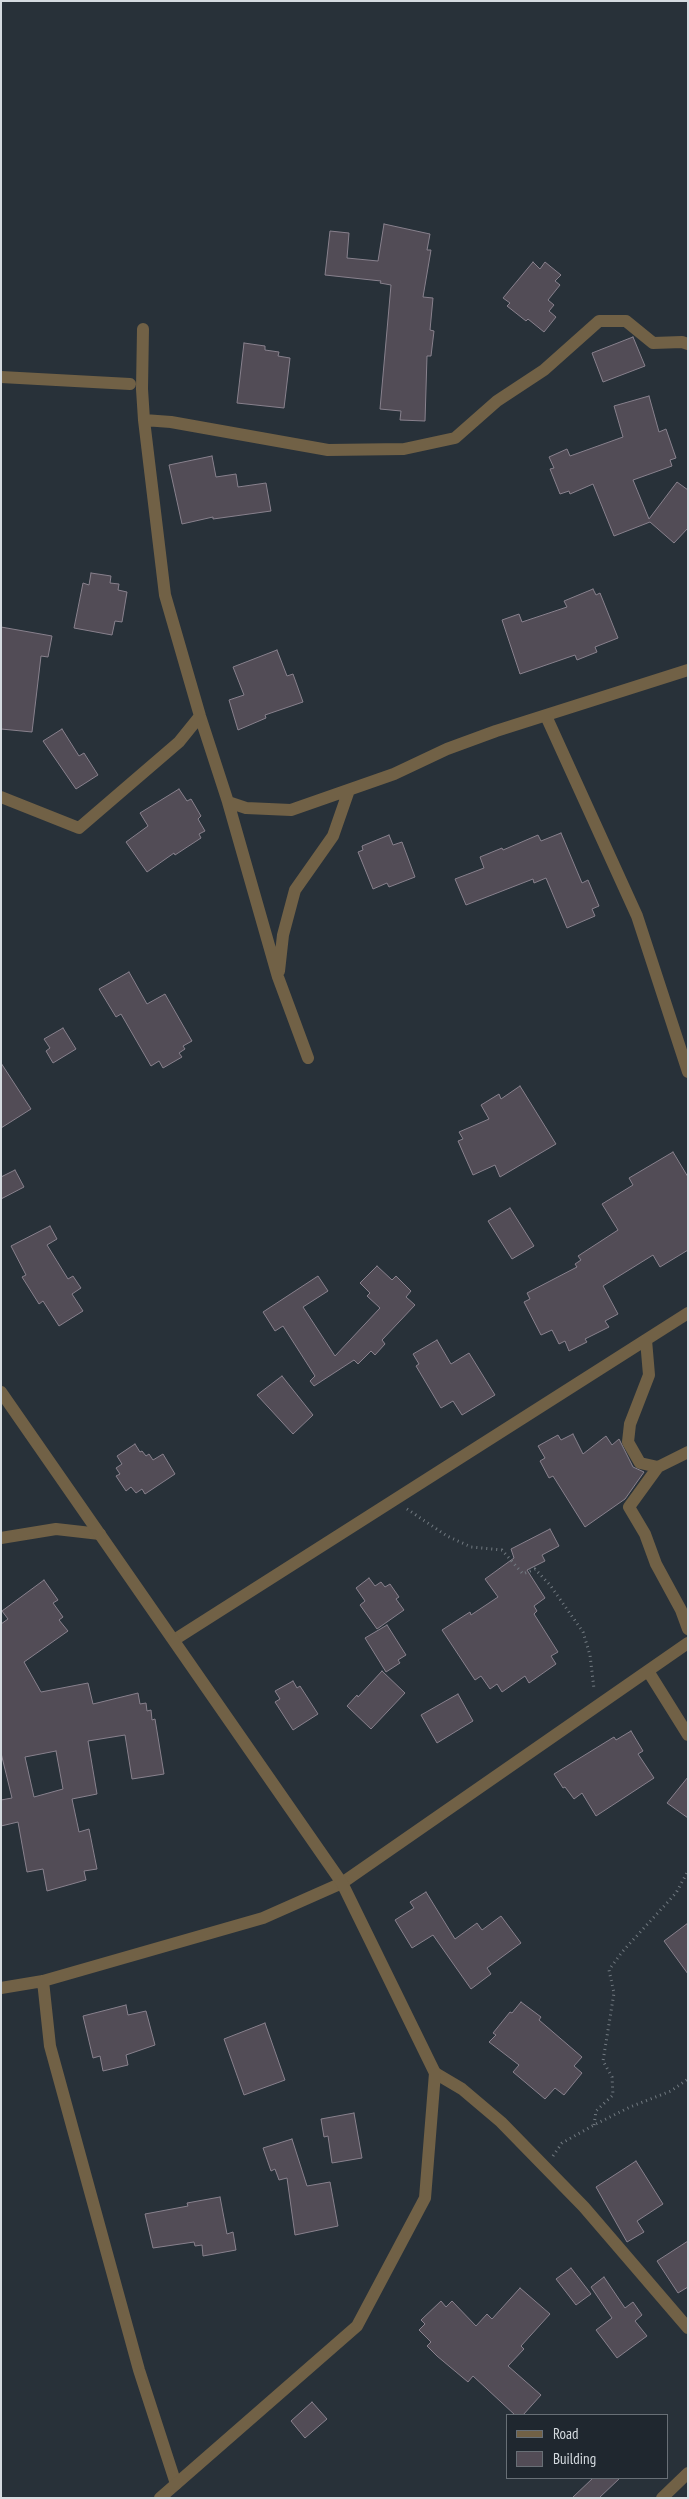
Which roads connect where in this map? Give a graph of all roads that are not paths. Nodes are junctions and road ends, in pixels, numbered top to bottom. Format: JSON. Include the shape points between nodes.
{"nodes":[{"id":1,"x":143,"y":329,"type":"dead end"},
{"id":2,"x":688,"y":344,"type":"edge"},
{"id":3,"x":1,"y":378,"type":"edge"},
{"id":4,"x":130,"y":384,"type":"dead end"},
{"id":5,"x":144,"y":420,"type":"junction"},
{"id":6,"x":688,"y":670,"type":"edge"},
{"id":7,"x":200,"y":716,"type":"junction"},
{"id":8,"x":546,"y":716,"type":"junction"},
{"id":9,"x":349,"y":790,"type":"junction"},
{"id":10,"x":1,"y":797,"type":"edge"},
{"id":11,"x":228,"y":802,"type":"junction"},
{"id":12,"x":278,"y":977,"type":"junction"},
{"id":13,"x":308,"y":1058,"type":"dead end"},
{"id":14,"x":688,"y":1072,"type":"edge"},
{"id":15,"x":688,"y":1313,"type":"edge"},
{"id":16,"x":646,"y":1340,"type":"junction"},
{"id":17,"x":1,"y":1392,"type":"edge"},
{"id":18,"x":688,"y":1452,"type":"edge"},
{"id":19,"x":658,"y":1467,"type":"junction"},
{"id":20,"x":100,"y":1534,"type":"junction"},
{"id":21,"x":1,"y":1538,"type":"edge"},
{"id":22,"x":688,"y":1629,"type":"edge"},
{"id":23,"x":174,"y":1640,"type":"junction"},
{"id":24,"x":688,"y":1643,"type":"edge"},
{"id":25,"x":648,"y":1671,"type":"junction"},
{"id":26,"x":688,"y":1734,"type":"edge"},
{"id":27,"x":342,"y":1883,"type":"junction"},
{"id":28,"x":43,"y":1981,"type":"junction"},
{"id":29,"x":1,"y":1988,"type":"edge"},
{"id":30,"x":435,"y":2073,"type":"junction"},
{"id":31,"x":688,"y":2328,"type":"edge"},
{"id":32,"x":688,"y":2473,"type":"edge"},
{"id":33,"x":176,"y":2484,"type":"junction"},
{"id":34,"x":160,"y":2498,"type":"edge"},
{"id":35,"x":662,"y":2498,"type":"edge"}],
"edges":[{"from":1,"to":5,"type":"street"},
{"from":2,"to":5,"type":"street","via":[[653,343],[626,321],[599,321],[544,370],[497,401],[455,438],[404,449],[328,450]]},
{"from":3,"to":4,"type":"street"},
{"from":5,"to":7,"type":"street","via":[[165,595]]},
{"from":6,"to":8,"type":"street"},
{"from":7,"to":10,"type":"street","via":[[179,742],[79,828]]},
{"from":7,"to":11,"type":"street"},
{"from":8,"to":9,"type":"street","via":[[447,749],[394,774]]},
{"from":8,"to":14,"type":"street","via":[[636,916]]},
{"from":9,"to":11,"type":"street","via":[[291,810],[246,808]]},
{"from":9,"to":12,"type":"street","via":[[333,836],[295,890],[283,935]]},
{"from":11,"to":12,"type":"street"},
{"from":12,"to":13,"type":"street"},
{"from":15,"to":16,"type":"street"},
{"from":16,"to":19,"type":"street","via":[[649,1375],[630,1424],[628,1442],[640,1463]]},
{"from":16,"to":23,"type":"street"},
{"from":17,"to":20,"type":"street"},
{"from":18,"to":19,"type":"street"},
{"from":19,"to":22,"type":"street","via":[[629,1507],[645,1534]]},
{"from":20,"to":21,"type":"street","via":[[56,1529]]},
{"from":20,"to":23,"type":"street"},
{"from":23,"to":27,"type":"street"},
{"from":24,"to":25,"type":"street"},
{"from":25,"to":26,"type":"street"},
{"from":25,"to":27,"type":"street"},
{"from":27,"to":28,"type":"street","via":[[263,1918]]},
{"from":27,"to":30,"type":"street"},
{"from":28,"to":29,"type":"street"},
{"from":28,"to":33,"type":"street","via":[[50,2046],[137,2361]]},
{"from":30,"to":31,"type":"street","via":[[462,2089],[501,2122],[584,2207]]},
{"from":30,"to":33,"type":"street","via":[[425,2198],[357,2326]]},
{"from":32,"to":35,"type":"street"},
{"from":33,"to":34,"type":"street"}]}
